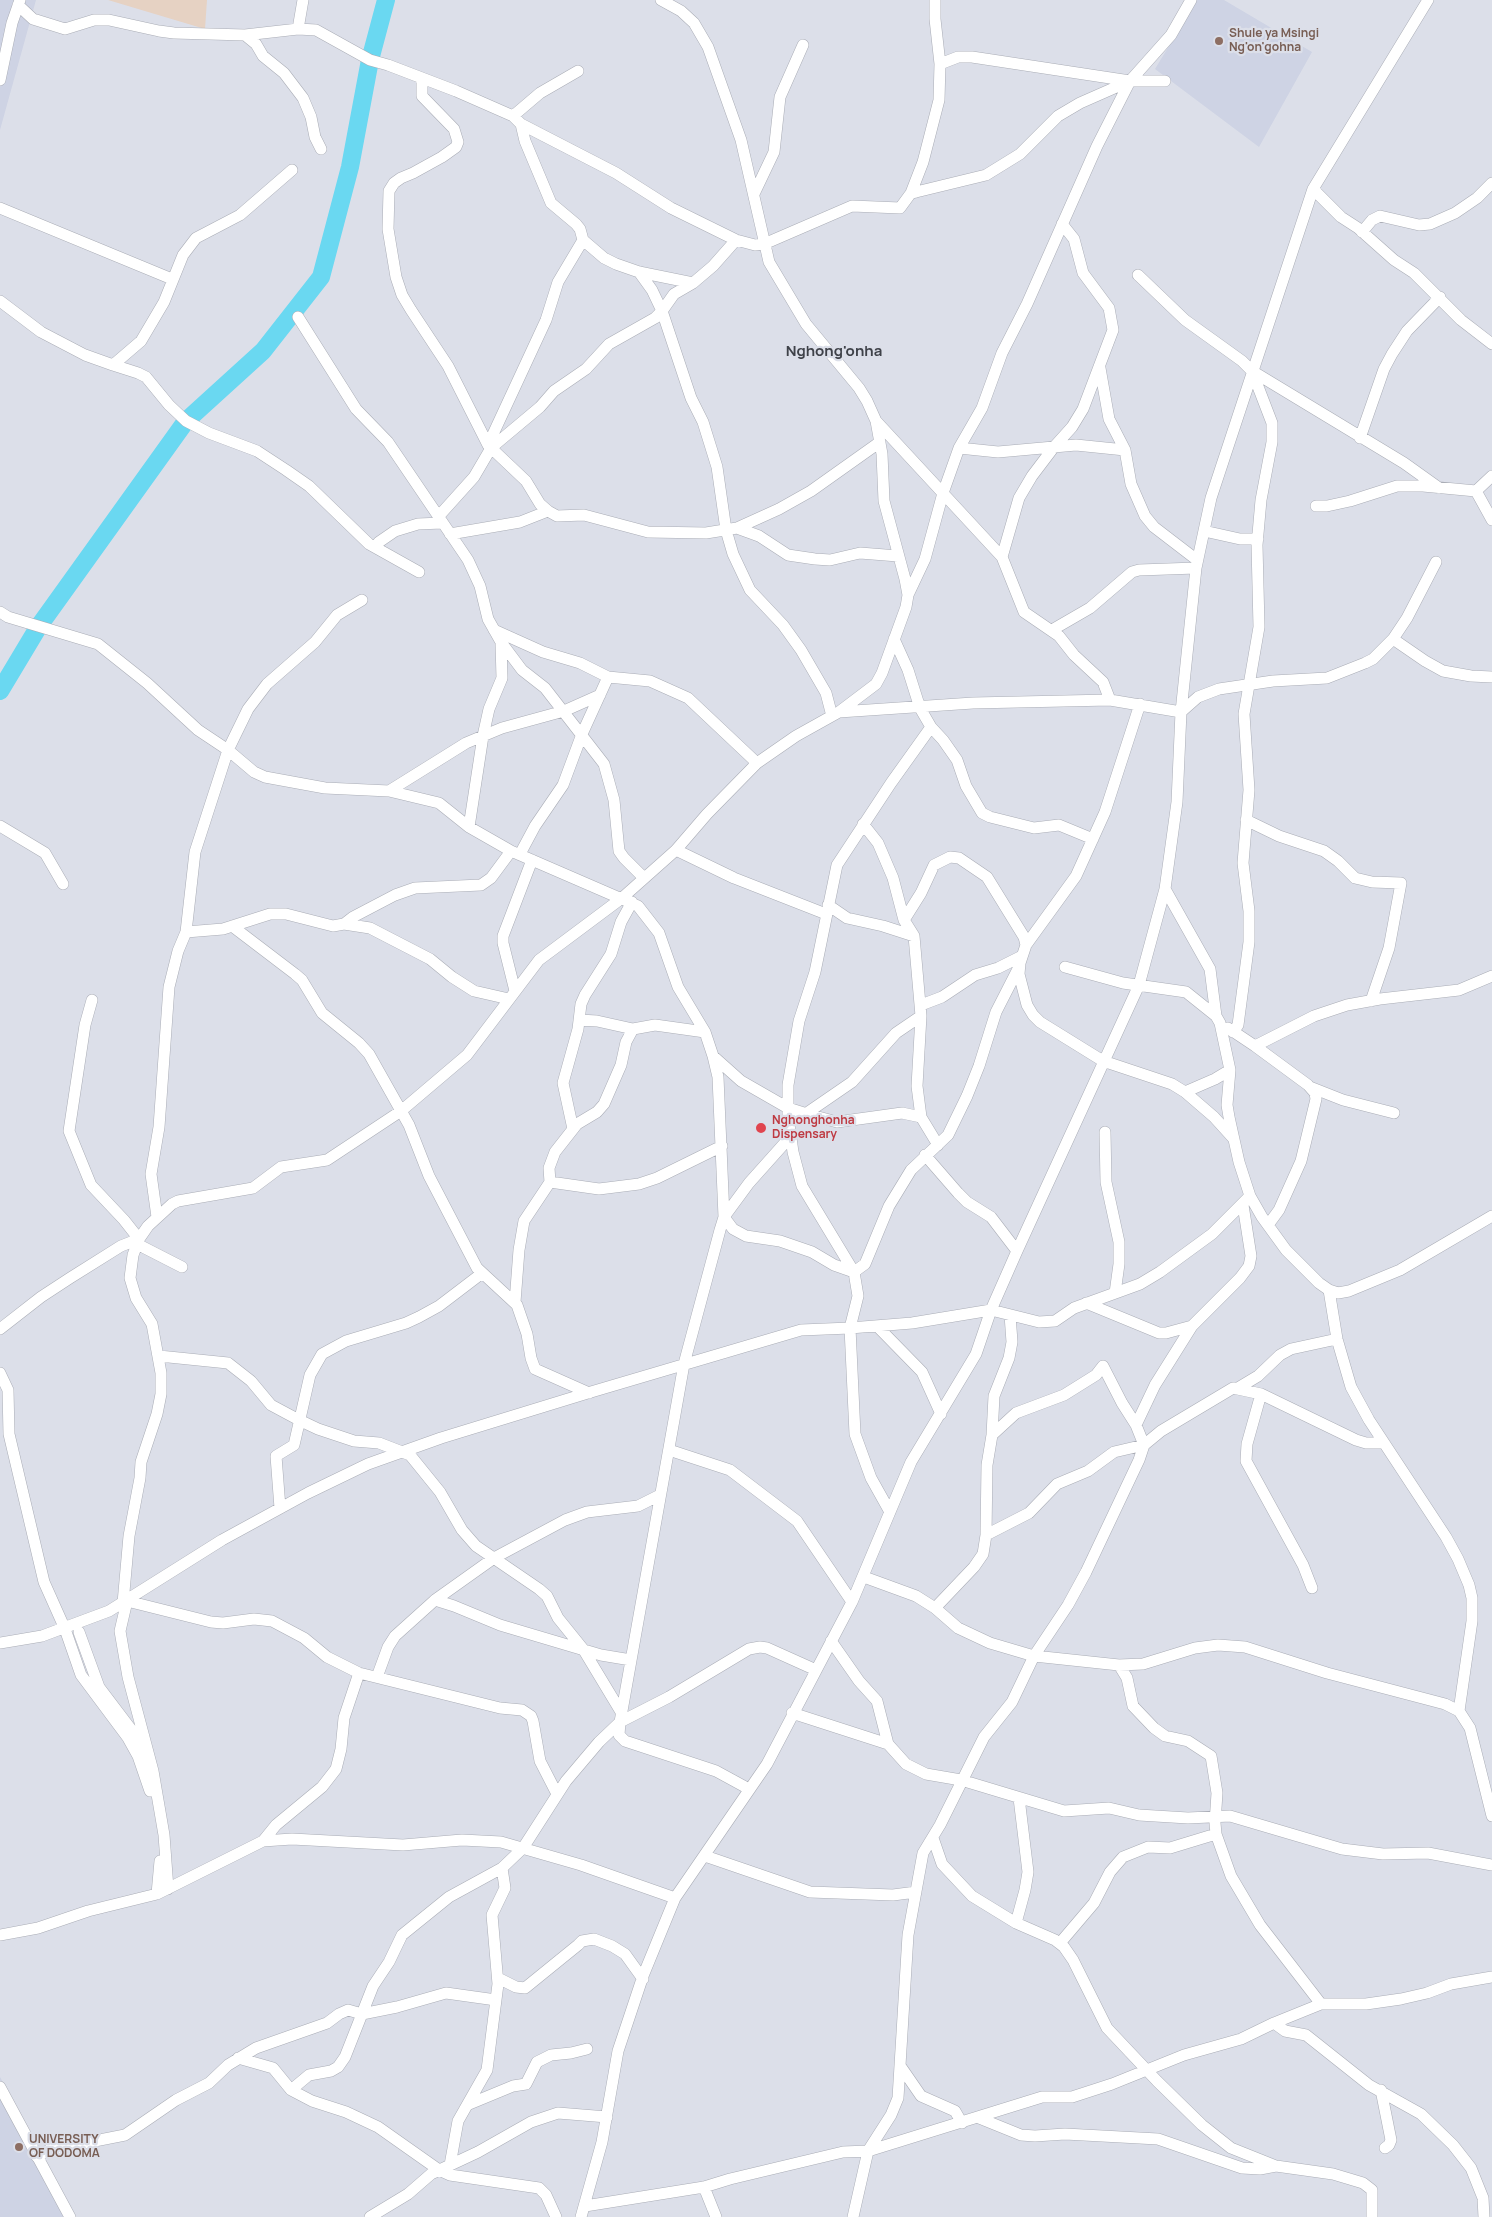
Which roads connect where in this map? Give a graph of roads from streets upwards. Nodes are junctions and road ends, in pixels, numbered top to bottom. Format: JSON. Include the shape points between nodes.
{"nodes":[{"id":1,"x":303,"y":0,"type":"edge"},
{"id":2,"x":661,"y":0,"type":"edge"},
{"id":3,"x":935,"y":0,"type":"edge"},
{"id":4,"x":1191,"y":0,"type":"edge"},
{"id":5,"x":1428,"y":0,"type":"edge"},
{"id":6,"x":19,"y":2,"type":"edge"},
{"id":7,"x":681,"y":6,"type":"edge"},
{"id":8,"x":12,"y":23,"type":"junction"},
{"id":9,"x":298,"y":28,"type":"junction"},
{"id":10,"x":0,"y":31,"type":"edge"},
{"id":11,"x":245,"y":34,"type":"junction"},
{"id":12,"x":803,"y":45,"type":"dead end"},
{"id":13,"x":940,"y":64,"type":"junction"},
{"id":14,"x":578,"y":71,"type":"dead end"},
{"id":15,"x":422,"y":78,"type":"junction"},
{"id":16,"x":0,"y":80,"type":"edge"},
{"id":17,"x":1130,"y":80,"type":"junction"},
{"id":18,"x":1165,"y":82,"type":"dead end"},
{"id":19,"x":517,"y":120,"type":"junction"},
{"id":20,"x":322,"y":148,"type":"dead end"},
{"id":21,"x":292,"y":170,"type":"dead end"},
{"id":22,"x":1492,"y":183,"type":"edge"},
{"id":23,"x":1313,"y":189,"type":"junction"},
{"id":24,"x":911,"y":193,"type":"junction"},
{"id":25,"x":754,"y":194,"type":"junction"},
{"id":26,"x":0,"y":208,"type":"edge"},
{"id":27,"x":1062,"y":224,"type":"junction"},
{"id":28,"x":1362,"y":232,"type":"junction"},
{"id":29,"x":583,"y":240,"type":"junction"},
{"id":30,"x":736,"y":240,"type":"junction"},
{"id":31,"x":764,"y":244,"type":"junction"},
{"id":32,"x":639,"y":272,"type":"junction"},
{"id":33,"x":1138,"y":275,"type":"dead end"},
{"id":34,"x":172,"y":279,"type":"junction"},
{"id":35,"x":693,"y":283,"type":"junction"},
{"id":36,"x":1440,"y":297,"type":"junction"},
{"id":37,"x":0,"y":301,"type":"edge"},
{"id":38,"x":662,"y":311,"type":"junction"},
{"id":39,"x":298,"y":317,"type":"dead end"},
{"id":40,"x":1492,"y":344,"type":"edge"},
{"id":41,"x":113,"y":365,"type":"junction"},
{"id":42,"x":1100,"y":366,"type":"junction"},
{"id":43,"x":1252,"y":371,"type":"junction"},
{"id":44,"x":876,"y":421,"type":"junction"},
{"id":45,"x":1360,"y":438,"type":"junction"},
{"id":46,"x":880,"y":442,"type":"junction"},
{"id":47,"x":490,"y":446,"type":"junction"},
{"id":48,"x":1054,"y":447,"type":"junction"},
{"id":49,"x":959,"y":448,"type":"junction"},
{"id":50,"x":1126,"y":450,"type":"junction"},
{"id":51,"x":1492,"y":476,"type":"edge"},
{"id":52,"x":1439,"y":488,"type":"junction"},
{"id":53,"x":1476,"y":491,"type":"junction"},
{"id":54,"x":943,"y":493,"type":"junction"},
{"id":55,"x":1316,"y":506,"type":"dead end"},
{"id":56,"x":548,"y":511,"type":"junction"},
{"id":57,"x":440,"y":520,"type":"junction"},
{"id":58,"x":1492,"y":520,"type":"edge"},
{"id":59,"x":732,"y":529,"type":"junction"},
{"id":60,"x":1204,"y":531,"type":"junction"},
{"id":61,"x":450,"y":534,"type":"junction"},
{"id":62,"x":1258,"y":539,"type":"junction"},
{"id":63,"x":375,"y":547,"type":"junction"},
{"id":64,"x":898,"y":556,"type":"junction"},
{"id":65,"x":1002,"y":557,"type":"junction"},
{"id":66,"x":1436,"y":562,"type":"dead end"},
{"id":67,"x":1197,"y":564,"type":"junction"},
{"id":68,"x":419,"y":572,"type":"dead end"},
{"id":69,"x":908,"y":595,"type":"junction"},
{"id":70,"x":362,"y":600,"type":"dead end"},
{"id":71,"x":0,"y":612,"type":"edge"},
{"id":72,"x":494,"y":630,"type":"junction"},
{"id":73,"x":1052,"y":630,"type":"junction"},
{"id":74,"x":1393,"y":638,"type":"junction"},
{"id":75,"x":894,"y":639,"type":"junction"},
{"id":76,"x":501,"y":642,"type":"junction"},
{"id":77,"x":608,"y":677,"type":"junction"},
{"id":78,"x":1492,"y":677,"type":"edge"},
{"id":79,"x":1249,"y":685,"type":"junction"},
{"id":80,"x":600,"y":695,"type":"junction"},
{"id":81,"x":1110,"y":700,"type":"junction"},
{"id":82,"x":1140,"y":704,"type":"junction"},
{"id":83,"x":920,"y":708,"type":"junction"},
{"id":84,"x":564,"y":711,"type":"junction"},
{"id":85,"x":1181,"y":712,"type":"junction"},
{"id":86,"x":835,"y":714,"type":"junction"},
{"id":87,"x":931,"y":727,"type":"junction"},
{"id":88,"x":582,"y":734,"type":"junction"},
{"id":89,"x":483,"y":736,"type":"junction"},
{"id":90,"x":228,"y":750,"type":"junction"},
{"id":91,"x":757,"y":763,"type":"junction"},
{"id":92,"x":389,"y":790,"type":"junction"},
{"id":93,"x":1246,"y":820,"type":"junction"},
{"id":94,"x":863,"y":824,"type":"junction"},
{"id":95,"x":0,"y":826,"type":"edge"},
{"id":96,"x":469,"y":827,"type":"junction"},
{"id":97,"x":1094,"y":839,"type":"junction"},
{"id":98,"x":676,"y":850,"type":"junction"},
{"id":99,"x":516,"y":852,"type":"junction"},
{"id":100,"x":532,"y":860,"type":"junction"},
{"id":101,"x":644,"y":878,"type":"junction"},
{"id":102,"x":63,"y":884,"type":"dead end"},
{"id":103,"x":1165,"y":889,"type":"junction"},
{"id":104,"x":627,"y":900,"type":"junction"},
{"id":105,"x":827,"y":910,"type":"junction"},
{"id":106,"x":904,"y":920,"type":"junction"},
{"id":107,"x":344,"y":924,"type":"junction"},
{"id":108,"x":232,"y":926,"type":"junction"},
{"id":109,"x":186,"y":932,"type":"junction"},
{"id":110,"x":914,"y":936,"type":"junction"},
{"id":111,"x":1024,"y":950,"type":"junction"},
{"id":112,"x":1019,"y":967,"type":"junction"},
{"id":113,"x":1065,"y":967,"type":"dead end"},
{"id":114,"x":1492,"y":976,"type":"edge"},
{"id":115,"x":1139,"y":985,"type":"junction"},
{"id":116,"x":512,"y":995,"type":"junction"},
{"id":117,"x":92,"y":1000,"type":"dead end"},
{"id":118,"x":1371,"y":1001,"type":"junction"},
{"id":119,"x":921,"y":1010,"type":"junction"},
{"id":120,"x":1218,"y":1019,"type":"junction"},
{"id":121,"x":579,"y":1020,"type":"junction"},
{"id":122,"x":633,"y":1029,"type":"junction"},
{"id":123,"x":706,"y":1032,"type":"junction"},
{"id":124,"x":1233,"y":1032,"type":"junction"},
{"id":125,"x":1255,"y":1046,"type":"junction"},
{"id":126,"x":713,"y":1056,"type":"junction"},
{"id":127,"x":1103,"y":1061,"type":"junction"},
{"id":128,"x":1230,"y":1070,"type":"junction"},
{"id":129,"x":1310,"y":1087,"type":"junction"},
{"id":130,"x":1185,"y":1092,"type":"junction"},
{"id":131,"x":788,"y":1108,"type":"junction"},
{"id":132,"x":401,"y":1111,"type":"junction"},
{"id":133,"x":1394,"y":1113,"type":"dead end"},
{"id":134,"x":806,"y":1114,"type":"junction"},
{"id":135,"x":921,"y":1117,"type":"junction"},
{"id":136,"x":789,"y":1122,"type":"junction"},
{"id":137,"x":573,"y":1129,"type":"junction"},
{"id":138,"x":1105,"y":1132,"type":"dead end"},
{"id":139,"x":791,"y":1136,"type":"junction"},
{"id":140,"x":1234,"y":1139,"type":"junction"},
{"id":141,"x":938,"y":1145,"type":"junction"},
{"id":142,"x":722,"y":1146,"type":"junction"},
{"id":143,"x":926,"y":1155,"type":"junction"},
{"id":144,"x":550,"y":1182,"type":"junction"},
{"id":145,"x":1247,"y":1200,"type":"junction"},
{"id":146,"x":1492,"y":1216,"type":"edge"},
{"id":147,"x":157,"y":1217,"type":"junction"},
{"id":148,"x":724,"y":1217,"type":"junction"},
{"id":149,"x":1268,"y":1225,"type":"junction"},
{"id":150,"x":138,"y":1242,"type":"junction"},
{"id":151,"x":1017,"y":1251,"type":"junction"},
{"id":152,"x":182,"y":1267,"type":"dead end"},
{"id":153,"x":854,"y":1272,"type":"junction"},
{"id":154,"x":481,"y":1274,"type":"junction"},
{"id":155,"x":1329,"y":1290,"type":"junction"},
{"id":156,"x":1115,"y":1293,"type":"junction"},
{"id":157,"x":514,"y":1302,"type":"junction"},
{"id":158,"x":1086,"y":1303,"type":"junction"},
{"id":159,"x":991,"y":1310,"type":"junction"},
{"id":160,"x":1010,"y":1315,"type":"junction"},
{"id":161,"x":877,"y":1326,"type":"junction"},
{"id":162,"x":1192,"y":1326,"type":"junction"},
{"id":163,"x":850,"y":1328,"type":"junction"},
{"id":164,"x":0,"y":1329,"type":"edge"},
{"id":165,"x":1338,"y":1340,"type":"junction"},
{"id":166,"x":159,"y":1356,"type":"junction"},
{"id":167,"x":684,"y":1364,"type":"junction"},
{"id":168,"x":0,"y":1373,"type":"edge"},
{"id":169,"x":1238,"y":1388,"type":"junction"},
{"id":170,"x":589,"y":1393,"type":"junction"},
{"id":171,"x":1260,"y":1394,"type":"junction"},
{"id":172,"x":941,"y":1414,"type":"junction"},
{"id":173,"x":298,"y":1420,"type":"junction"},
{"id":174,"x":1136,"y":1425,"type":"junction"},
{"id":175,"x":992,"y":1435,"type":"junction"},
{"id":176,"x":1384,"y":1442,"type":"junction"},
{"id":177,"x":1144,"y":1445,"type":"junction"},
{"id":178,"x":669,"y":1450,"type":"junction"},
{"id":179,"x":401,"y":1452,"type":"junction"},
{"id":180,"x":660,"y":1495,"type":"junction"},
{"id":181,"x":280,"y":1508,"type":"junction"},
{"id":182,"x":890,"y":1512,"type":"junction"},
{"id":183,"x":986,"y":1535,"type":"junction"},
{"id":184,"x":494,"y":1558,"type":"junction"},
{"id":185,"x":864,"y":1577,"type":"junction"},
{"id":186,"x":1312,"y":1588,"type":"dead end"},
{"id":187,"x":435,"y":1600,"type":"junction"},
{"id":188,"x":125,"y":1602,"type":"junction"},
{"id":189,"x":852,"y":1602,"type":"junction"},
{"id":190,"x":935,"y":1608,"type":"junction"},
{"id":191,"x":65,"y":1628,"type":"junction"},
{"id":192,"x":78,"y":1632,"type":"dead end"},
{"id":193,"x":831,"y":1641,"type":"junction"},
{"id":194,"x":0,"y":1643,"type":"edge"},
{"id":195,"x":583,"y":1649,"type":"junction"},
{"id":196,"x":1034,"y":1656,"type":"junction"},
{"id":197,"x":631,"y":1660,"type":"junction"},
{"id":198,"x":1119,"y":1665,"type":"junction"},
{"id":199,"x":816,"y":1670,"type":"junction"},
{"id":200,"x":360,"y":1673,"type":"junction"},
{"id":201,"x":377,"y":1677,"type":"junction"},
{"id":202,"x":1459,"y":1711,"type":"junction"},
{"id":203,"x":792,"y":1714,"type":"junction"},
{"id":204,"x":620,"y":1717,"type":"junction"},
{"id":205,"x":888,"y":1744,"type":"junction"},
{"id":206,"x":149,"y":1753,"type":"junction"},
{"id":207,"x":961,"y":1780,"type":"junction"},
{"id":208,"x":749,"y":1789,"type":"junction"},
{"id":209,"x":557,"y":1794,"type":"junction"},
{"id":210,"x":1019,"y":1798,"type":"junction"},
{"id":211,"x":1492,"y":1816,"type":"edge"},
{"id":212,"x":1215,"y":1817,"type":"junction"},
{"id":213,"x":1216,"y":1834,"type":"junction"},
{"id":214,"x":933,"y":1838,"type":"junction"},
{"id":215,"x":263,"y":1841,"type":"junction"},
{"id":216,"x":523,"y":1848,"type":"junction"},
{"id":217,"x":704,"y":1856,"type":"junction"},
{"id":218,"x":1492,"y":1865,"type":"edge"},
{"id":219,"x":502,"y":1868,"type":"junction"},
{"id":220,"x":168,"y":1889,"type":"junction"},
{"id":221,"x":916,"y":1892,"type":"junction"},
{"id":222,"x":156,"y":1894,"type":"junction"},
{"id":223,"x":675,"y":1898,"type":"junction"},
{"id":224,"x":1016,"y":1923,"type":"junction"},
{"id":225,"x":0,"y":1936,"type":"edge"},
{"id":226,"x":1060,"y":1943,"type":"junction"},
{"id":227,"x":1492,"y":1977,"type":"edge"},
{"id":228,"x":498,"y":1978,"type":"junction"},
{"id":229,"x":643,"y":1979,"type":"junction"},
{"id":230,"x":496,"y":2000,"type":"junction"},
{"id":231,"x":1321,"y":2004,"type":"junction"},
{"id":232,"x":362,"y":2014,"type":"junction"},
{"id":233,"x":1274,"y":2023,"type":"junction"},
{"id":234,"x":587,"y":2049,"type":"dead end"},
{"id":235,"x":238,"y":2058,"type":"junction"},
{"id":236,"x":901,"y":2067,"type":"junction"},
{"id":237,"x":1147,"y":2069,"type":"junction"},
{"id":238,"x":0,"y":2087,"type":"edge"},
{"id":239,"x":291,"y":2090,"type":"junction"},
{"id":240,"x":1381,"y":2090,"type":"junction"},
{"id":241,"x":467,"y":2105,"type":"junction"},
{"id":242,"x":607,"y":2116,"type":"junction"},
{"id":243,"x":979,"y":2118,"type":"junction"},
{"id":244,"x":962,"y":2123,"type":"junction"},
{"id":245,"x":1385,"y":2148,"type":"dead end"},
{"id":246,"x":868,"y":2151,"type":"junction"},
{"id":247,"x":38,"y":2157,"type":"junction"},
{"id":248,"x":450,"y":2166,"type":"junction"},
{"id":249,"x":1276,"y":2166,"type":"junction"},
{"id":250,"x":439,"y":2170,"type":"junction"},
{"id":251,"x":704,"y":2186,"type":"junction"},
{"id":252,"x":583,"y":2211,"type":"edge"},
{"id":253,"x":70,"y":2217,"type":"edge"},
{"id":254,"x":370,"y":2217,"type":"edge"},
{"id":255,"x":556,"y":2217,"type":"edge"},
{"id":256,"x":716,"y":2217,"type":"edge"},
{"id":257,"x":853,"y":2217,"type":"edge"},
{"id":258,"x":1372,"y":2217,"type":"edge"},
{"id":259,"x":1484,"y":2217,"type":"edge"}],
"edges":[{"from":1,"to":9,"type":"street"},
{"from":2,"to":7,"type":"street"},
{"from":3,"to":13,"type":"street"},
{"from":4,"to":17,"type":"street","via":[[1159,51]]},
{"from":5,"to":23,"type":"street"},
{"from":6,"to":8,"type":"street"},
{"from":6,"to":11,"type":"street","via":[[33,19],[65,29],[94,20],[109,20],[158,32]]},
{"from":7,"to":25,"type":"street","via":[[708,48],[741,140]]},
{"from":8,"to":10,"type":"street"},
{"from":8,"to":16,"type":"street"},
{"from":9,"to":11,"type":"street"},
{"from":9,"to":15,"type":"street","via":[[316,30],[359,56]]},
{"from":11,"to":20,"type":"street","via":[[303,98],[315,137]]},
{"from":12,"to":25,"type":"street","via":[[780,98],[774,152]]},
{"from":13,"to":17,"type":"street","via":[[958,57],[972,57]]},
{"from":13,"to":24,"type":"street","via":[[938,107]]},
{"from":14,"to":19,"type":"street","via":[[540,93]]},
{"from":15,"to":19,"type":"street"},
{"from":15,"to":47,"type":"street","via":[[422,96],[454,129],[458,142],[442,157],[401,178],[389,191],[388,230],[396,277],[410,310],[448,366]]},
{"from":17,"to":18,"type":"street"},
{"from":17,"to":24,"type":"street","via":[[1063,112],[1020,154],[986,175]]},
{"from":17,"to":27,"type":"street"},
{"from":19,"to":29,"type":"street","via":[[548,197],[576,224]]},
{"from":19,"to":30,"type":"street","via":[[616,173],[671,208]]},
{"from":21,"to":34,"type":"street","via":[[240,215],[196,238],[186,250]]},
{"from":22,"to":28,"type":"street","via":[[1455,213],[1430,224],[1419,225],[1380,216]]},
{"from":23,"to":28,"type":"street"},
{"from":23,"to":43,"type":"street"},
{"from":24,"to":31,"type":"street","via":[[900,208],[852,206]]},
{"from":25,"to":31,"type":"street"},
{"from":26,"to":34,"type":"street"},
{"from":27,"to":42,"type":"street","via":[[1074,239],[1083,273],[1111,314],[1113,330]]},
{"from":27,"to":49,"type":"street","via":[[1002,353],[982,408]]},
{"from":28,"to":36,"type":"street"},
{"from":29,"to":32,"type":"street","via":[[611,261]]},
{"from":29,"to":47,"type":"street","via":[[558,282],[546,320]]},
{"from":30,"to":31,"type":"street"},
{"from":30,"to":35,"type":"street"},
{"from":31,"to":44,"type":"street","via":[[769,262],[806,324],[859,388]]},
{"from":32,"to":35,"type":"street"},
{"from":32,"to":38,"type":"street"},
{"from":33,"to":43,"type":"street","via":[[1185,320]]},
{"from":34,"to":41,"type":"street","via":[[164,302],[141,341]]},
{"from":35,"to":38,"type":"street","via":[[674,294]]},
{"from":36,"to":40,"type":"street","via":[[1461,320]]},
{"from":36,"to":45,"type":"street","via":[[1407,331],[1392,354]]},
{"from":37,"to":41,"type":"street","via":[[41,332],[85,355]]},
{"from":38,"to":47,"type":"street","via":[[608,344],[586,369],[554,390],[540,407]]},
{"from":38,"to":59,"type":"street","via":[[717,467]]},
{"from":39,"to":57,"type":"street","via":[[356,409],[388,442]]},
{"from":41,"to":63,"type":"street","via":[[146,377],[168,405],[186,421],[257,451],[286,470],[309,486],[358,535]]},
{"from":42,"to":48,"type":"street","via":[[1083,409]]},
{"from":42,"to":50,"type":"street","via":[[1109,420]]},
{"from":43,"to":45,"type":"street"},
{"from":43,"to":60,"type":"street","via":[[1211,498]]},
{"from":43,"to":62,"type":"street","via":[[1272,423]]},
{"from":44,"to":46,"type":"street"},
{"from":44,"to":54,"type":"street"},
{"from":45,"to":52,"type":"street"},
{"from":46,"to":59,"type":"street","via":[[811,491]]},
{"from":46,"to":64,"type":"street","via":[[884,501]]},
{"from":47,"to":56,"type":"street","via":[[526,480]]},
{"from":47,"to":57,"type":"street","via":[[474,477]]},
{"from":48,"to":49,"type":"street","via":[[998,452]]},
{"from":48,"to":50,"type":"street","via":[[1076,445]]},
{"from":48,"to":65,"type":"street","via":[[1018,498]]},
{"from":49,"to":54,"type":"street"},
{"from":50,"to":67,"type":"street","via":[[1131,484],[1145,516]]},
{"from":51,"to":53,"type":"street"},
{"from":52,"to":53,"type":"street"},
{"from":52,"to":55,"type":"street","via":[[1397,486],[1350,501]]},
{"from":53,"to":58,"type":"street"},
{"from":54,"to":65,"type":"street"},
{"from":54,"to":69,"type":"street","via":[[925,560]]},
{"from":56,"to":59,"type":"street","via":[[557,516],[584,516],[648,532],[706,533]]},
{"from":56,"to":61,"type":"street","via":[[520,522]]},
{"from":57,"to":61,"type":"street"},
{"from":57,"to":63,"type":"street","via":[[395,531]]},
{"from":59,"to":64,"type":"street","via":[[759,536],[793,556],[824,560],[860,553]]},
{"from":59,"to":86,"type":"street","via":[[730,546],[746,583],[801,650]]},
{"from":60,"to":62,"type":"street","via":[[1240,539]]},
{"from":60,"to":67,"type":"street"},
{"from":61,"to":72,"type":"street","via":[[468,560],[480,586]]},
{"from":62,"to":79,"type":"street","via":[[1259,627]]},
{"from":63,"to":68,"type":"street"},
{"from":64,"to":69,"type":"street"},
{"from":65,"to":73,"type":"street","via":[[1024,612]]},
{"from":66,"to":74,"type":"street"},
{"from":67,"to":73,"type":"street","via":[[1132,572],[1090,608]]},
{"from":67,"to":85,"type":"street"},
{"from":69,"to":75,"type":"street"},
{"from":70,"to":90,"type":"street","via":[[337,615],[315,642],[267,684],[248,709]]},
{"from":71,"to":90,"type":"street","via":[[98,644],[148,682],[198,730]]},
{"from":72,"to":76,"type":"street"},
{"from":72,"to":77,"type":"street"},
{"from":73,"to":81,"type":"street","via":[[1103,682]]},
{"from":74,"to":78,"type":"street","via":[[1443,671]]},
{"from":74,"to":79,"type":"street","via":[[1372,659],[1336,676]]},
{"from":75,"to":83,"type":"street"},
{"from":75,"to":86,"type":"street","via":[[876,684]]},
{"from":76,"to":84,"type":"street","via":[[522,670],[545,688]]},
{"from":76,"to":89,"type":"street","via":[[502,678],[489,709]]},
{"from":77,"to":80,"type":"street"},
{"from":77,"to":91,"type":"street","via":[[650,681],[688,698]]},
{"from":79,"to":85,"type":"street","via":[[1210,692],[1198,697]]},
{"from":79,"to":93,"type":"street","via":[[1244,722],[1249,776]]},
{"from":80,"to":84,"type":"street"},
{"from":80,"to":88,"type":"street"},
{"from":81,"to":82,"type":"street"},
{"from":81,"to":83,"type":"street"},
{"from":82,"to":85,"type":"street"},
{"from":82,"to":97,"type":"street"},
{"from":83,"to":86,"type":"street"},
{"from":83,"to":87,"type":"street"},
{"from":84,"to":88,"type":"street"},
{"from":84,"to":89,"type":"street"},
{"from":85,"to":103,"type":"street","via":[[1176,802]]},
{"from":86,"to":91,"type":"street"},
{"from":87,"to":94,"type":"street"},
{"from":87,"to":97,"type":"street","via":[[957,760],[966,786],[985,815],[1034,828],[1059,825]]},
{"from":88,"to":99,"type":"street","via":[[564,785]]},
{"from":88,"to":101,"type":"street","via":[[604,764],[619,851]]},
{"from":89,"to":92,"type":"street"},
{"from":89,"to":96,"type":"street"},
{"from":90,"to":92,"type":"street","via":[[265,777],[326,788]]},
{"from":90,"to":109,"type":"street","via":[[192,864]]},
{"from":91,"to":98,"type":"street","via":[[706,814]]},
{"from":92,"to":96,"type":"street","via":[[439,802]]},
{"from":93,"to":118,"type":"street","via":[[1324,852],[1355,878],[1402,883],[1389,948]]},
{"from":93,"to":124,"type":"street","via":[[1243,863],[1249,942],[1238,1025]]},
{"from":94,"to":105,"type":"street","via":[[837,865]]},
{"from":94,"to":106,"type":"street","via":[[878,843],[893,878]]},
{"from":95,"to":102,"type":"street","via":[[45,853]]},
{"from":96,"to":99,"type":"street"},
{"from":97,"to":111,"type":"street","via":[[1073,882]]},
{"from":98,"to":101,"type":"street"},
{"from":98,"to":105,"type":"street","via":[[734,878]]},
{"from":99,"to":100,"type":"street"},
{"from":99,"to":107,"type":"street","via":[[482,885],[414,888],[353,916]]},
{"from":100,"to":104,"type":"street"},
{"from":100,"to":116,"type":"street","via":[[503,936]]},
{"from":101,"to":104,"type":"street"},
{"from":103,"to":115,"type":"street"},
{"from":103,"to":120,"type":"street","via":[[1210,968]]},
{"from":104,"to":116,"type":"street","via":[[539,960]]},
{"from":104,"to":121,"type":"street","via":[[611,954],[585,995]]},
{"from":104,"to":123,"type":"street","via":[[642,910],[659,933],[683,997]]},
{"from":105,"to":110,"type":"street"},
{"from":105,"to":131,"type":"street","via":[[794,1044]]},
{"from":106,"to":110,"type":"street"},
{"from":106,"to":111,"type":"street","via":[[932,868],[950,857],[960,858],[991,882],[1022,933]]},
{"from":107,"to":108,"type":"street","via":[[333,926],[286,914],[270,914]]},
{"from":107,"to":116,"type":"street","via":[[377,930],[430,959],[474,991]]},
{"from":108,"to":109,"type":"street"},
{"from":108,"to":132,"type":"street","via":[[302,980],[322,1013],[360,1043],[376,1064]]},
{"from":109,"to":147,"type":"street","via":[[167,998],[159,1127],[151,1174]]},
{"from":110,"to":119,"type":"street"},
{"from":111,"to":112,"type":"street"},
{"from":111,"to":119,"type":"street","via":[[998,968],[975,975]]},
{"from":112,"to":127,"type":"street","via":[[1027,1005],[1033,1015]]},
{"from":112,"to":141,"type":"street","via":[[996,1012],[967,1096],[948,1136]]},
{"from":113,"to":115,"type":"street","via":[[1098,978]]},
{"from":114,"to":118,"type":"street","via":[[1459,990]]},
{"from":115,"to":120,"type":"street","via":[[1186,992]]},
{"from":115,"to":127,"type":"street"},
{"from":116,"to":132,"type":"street","via":[[467,1055]]},
{"from":117,"to":150,"type":"street","via":[[85,1025],[69,1131],[91,1185],[124,1220]]},
{"from":118,"to":125,"type":"street","via":[[1314,1016]]},
{"from":119,"to":134,"type":"street","via":[[852,1082]]},
{"from":119,"to":135,"type":"street","via":[[917,1086]]},
{"from":120,"to":124,"type":"street"},
{"from":120,"to":128,"type":"street"},
{"from":121,"to":122,"type":"street"},
{"from":121,"to":137,"type":"street","via":[[563,1084]]},
{"from":122,"to":123,"type":"street","via":[[654,1025]]},
{"from":122,"to":137,"type":"street","via":[[604,1104]]},
{"from":123,"to":126,"type":"street"},
{"from":124,"to":125,"type":"street"},
{"from":125,"to":129,"type":"street"},
{"from":126,"to":131,"type":"street","via":[[741,1081]]},
{"from":126,"to":142,"type":"street","via":[[718,1077]]},
{"from":127,"to":130,"type":"street","via":[[1172,1084]]},
{"from":127,"to":151,"type":"street"},
{"from":128,"to":130,"type":"street"},
{"from":128,"to":140,"type":"street","via":[[1228,1105]]},
{"from":129,"to":133,"type":"street","via":[[1343,1100]]},
{"from":129,"to":149,"type":"street","via":[[1316,1099],[1301,1161],[1279,1210]]},
{"from":130,"to":140,"type":"street"},
{"from":131,"to":134,"type":"street"},
{"from":131,"to":136,"type":"street"},
{"from":132,"to":147,"type":"street","via":[[327,1160],[281,1167],[253,1188],[178,1201]]},
{"from":132,"to":154,"type":"street","via":[[429,1176]]},
{"from":134,"to":135,"type":"street","via":[[837,1122],[902,1113]]},
{"from":134,"to":136,"type":"street"},
{"from":135,"to":141,"type":"street"},
{"from":136,"to":139,"type":"street"},
{"from":137,"to":144,"type":"street","via":[[553,1157],[549,1168]]},
{"from":138,"to":156,"type":"street","via":[[1106,1182],[1119,1242]]},
{"from":139,"to":148,"type":"street"},
{"from":139,"to":153,"type":"street","via":[[802,1186]]},
{"from":140,"to":145,"type":"street"},
{"from":141,"to":143,"type":"street"},
{"from":142,"to":144,"type":"street","via":[[639,1184],[600,1189]]},
{"from":142,"to":148,"type":"street"},
{"from":143,"to":151,"type":"street","via":[[967,1202],[991,1217]]},
{"from":143,"to":153,"type":"street","via":[[888,1206],[864,1264]]},
{"from":144,"to":157,"type":"street","via":[[531,1209],[522,1230]]},
{"from":145,"to":149,"type":"street"},
{"from":145,"to":156,"type":"street","via":[[1212,1234],[1160,1272]]},
{"from":145,"to":162,"type":"street","via":[[1249,1266]]},
{"from":146,"to":155,"type":"street","via":[[1400,1270],[1349,1291],[1338,1293]]},
{"from":147,"to":150,"type":"street"},
{"from":148,"to":153,"type":"street","via":[[738,1233],[812,1252]]},
{"from":148,"to":167,"type":"street"},
{"from":149,"to":155,"type":"street","via":[[1286,1250]]},
{"from":150,"to":152,"type":"street"},
{"from":150,"to":164,"type":"street","via":[[121,1246],[70,1278]]},
{"from":150,"to":166,"type":"street","via":[[130,1266],[130,1278],[136,1298],[152,1324]]},
{"from":151,"to":159,"type":"street"},
{"from":153,"to":163,"type":"street","via":[[858,1296]]},
{"from":154,"to":157,"type":"street"},
{"from":154,"to":173,"type":"street","via":[[439,1306],[418,1317],[346,1341],[322,1354],[310,1375]]},
{"from":155,"to":165,"type":"street"},
{"from":156,"to":158,"type":"street"},
{"from":157,"to":170,"type":"street","via":[[522,1318],[535,1369]]},
{"from":158,"to":160,"type":"street","via":[[1049,1323]]},
{"from":158,"to":162,"type":"street","via":[[1161,1334]]},
{"from":159,"to":160,"type":"street"},
{"from":159,"to":161,"type":"street"},
{"from":159,"to":172,"type":"street","via":[[976,1354]]},
{"from":160,"to":175,"type":"street","via":[[1012,1342],[994,1396]]},
{"from":161,"to":163,"type":"street"},
{"from":161,"to":172,"type":"street","via":[[922,1372]]},
{"from":162,"to":174,"type":"street","via":[[1155,1385]]},
{"from":163,"to":167,"type":"street","via":[[790,1332]]},
{"from":163,"to":182,"type":"street","via":[[856,1441]]},
{"from":165,"to":169,"type":"street","via":[[1290,1349]]},
{"from":165,"to":176,"type":"street","via":[[1351,1387]]},
{"from":166,"to":173,"type":"street","via":[[233,1365],[266,1401]]},
{"from":166,"to":188,"type":"street","via":[[160,1404],[141,1462],[129,1536]]},
{"from":167,"to":170,"type":"street"},
{"from":167,"to":178,"type":"street"},
{"from":168,"to":191,"type":"street","via":[[8,1390],[9,1434],[44,1582]]},
{"from":169,"to":171,"type":"street"},
{"from":169,"to":177,"type":"street","via":[[1227,1391],[1161,1431]]},
{"from":170,"to":179,"type":"street"},
{"from":171,"to":176,"type":"street","via":[[1356,1440]]},
{"from":171,"to":186,"type":"street","via":[[1247,1444],[1246,1462],[1304,1565]]},
{"from":172,"to":182,"type":"street","via":[[911,1462]]},
{"from":173,"to":179,"type":"street","via":[[318,1429],[354,1440],[379,1443]]},
{"from":173,"to":181,"type":"street","via":[[294,1446],[278,1453],[275,1460]]},
{"from":174,"to":175,"type":"street","via":[[1103,1366],[1096,1375],[1064,1395],[1016,1413]]},
{"from":174,"to":177,"type":"street"},
{"from":175,"to":183,"type":"street","via":[[987,1465]]},
{"from":176,"to":202,"type":"street","via":[[1439,1526],[1469,1585],[1472,1621]]},
{"from":177,"to":183,"type":"street","via":[[1114,1452],[1088,1471],[1057,1484],[1029,1513]]},
{"from":177,"to":196,"type":"street","via":[[1086,1572]]},
{"from":178,"to":180,"type":"street"},
{"from":178,"to":189,"type":"street","via":[[730,1470],[797,1521]]},
{"from":179,"to":181,"type":"street","via":[[339,1477]]},
{"from":179,"to":184,"type":"street","via":[[413,1457],[440,1492],[462,1530],[476,1546]]},
{"from":180,"to":184,"type":"street","via":[[638,1506],[587,1512],[565,1520]]},
{"from":180,"to":197,"type":"street"},
{"from":181,"to":188,"type":"street","via":[[222,1540]]},
{"from":182,"to":185,"type":"street"},
{"from":183,"to":190,"type":"street","via":[[983,1554],[974,1567]]},
{"from":184,"to":187,"type":"street"},
{"from":184,"to":195,"type":"street","via":[[544,1593],[563,1625]]},
{"from":185,"to":189,"type":"street"},
{"from":185,"to":190,"type":"street","via":[[916,1596]]},
{"from":187,"to":195,"type":"street","via":[[500,1625]]},
{"from":187,"to":201,"type":"street","via":[[391,1640]]},
{"from":188,"to":191,"type":"street"},
{"from":188,"to":200,"type":"street","via":[[212,1622],[272,1621],[304,1638],[327,1657]]},
{"from":188,"to":206,"type":"street","via":[[120,1631],[128,1677]]},
{"from":189,"to":193,"type":"street"},
{"from":190,"to":196,"type":"street","via":[[958,1628],[976,1637]]},
{"from":191,"to":194,"type":"street","via":[[42,1636]]},
{"from":191,"to":222,"type":"street","via":[[81,1675],[128,1738],[143,1768],[154,1806],[160,1849]]},
{"from":192,"to":206,"type":"street","via":[[99,1688]]},
{"from":193,"to":199,"type":"street"},
{"from":193,"to":205,"type":"street","via":[[877,1701]]},
{"from":195,"to":197,"type":"street"},
{"from":195,"to":204,"type":"street"},
{"from":196,"to":198,"type":"street"},
{"from":196,"to":207,"type":"street","via":[[1017,1694],[984,1737]]},
{"from":197,"to":204,"type":"street"},
{"from":198,"to":202,"type":"street","via":[[1143,1664],[1195,1648],[1218,1645],[1245,1647]]},
{"from":198,"to":212,"type":"street","via":[[1127,1678],[1130,1700],[1154,1728],[1165,1736],[1188,1741],[1211,1756],[1217,1793]]},
{"from":199,"to":203,"type":"street"},
{"from":199,"to":204,"type":"street","via":[[767,1648],[749,1649],[669,1697]]},
{"from":200,"to":201,"type":"street"},
{"from":200,"to":215,"type":"street","via":[[344,1718],[342,1749],[336,1769]]},
{"from":201,"to":209,"type":"street","via":[[526,1712],[533,1721],[543,1768]]},
{"from":202,"to":211,"type":"street","via":[[1475,1743]]},
{"from":203,"to":205,"type":"street"},
{"from":203,"to":208,"type":"street","via":[[767,1764]]},
{"from":204,"to":208,"type":"street","via":[[620,1735],[626,1741],[716,1771]]},
{"from":204,"to":209,"type":"street"},
{"from":205,"to":207,"type":"street","via":[[906,1764],[926,1774]]},
{"from":206,"to":220,"type":"street","via":[[164,1835]]},
{"from":207,"to":210,"type":"street"},
{"from":207,"to":214,"type":"street"},
{"from":208,"to":217,"type":"street"},
{"from":209,"to":216,"type":"street"},
{"from":210,"to":212,"type":"street","via":[[1070,1812],[1109,1808],[1139,1816]]},
{"from":210,"to":224,"type":"street","via":[[1028,1872]]},
{"from":212,"to":213,"type":"street"},
{"from":212,"to":218,"type":"street","via":[[1238,1818],[1342,1849],[1383,1854],[1428,1853]]},
{"from":213,"to":226,"type":"street","via":[[1170,1848],[1148,1847],[1123,1857],[1110,1872],[1094,1903]]},
{"from":213,"to":231,"type":"street","via":[[1241,1895],[1267,1935]]},
{"from":214,"to":221,"type":"street","via":[[923,1853]]},
{"from":214,"to":224,"type":"street","via":[[942,1864],[965,1890]]},
{"from":215,"to":216,"type":"street","via":[[302,1839],[403,1845],[479,1840]]},
{"from":215,"to":220,"type":"street"},
{"from":216,"to":219,"type":"street"},
{"from":216,"to":223,"type":"street"},
{"from":217,"to":221,"type":"street","via":[[810,1892],[894,1895]]},
{"from":217,"to":223,"type":"street"},
{"from":219,"to":228,"type":"street","via":[[505,1888],[491,1919]]},
{"from":219,"to":232,"type":"street","via":[[449,1897],[402,1935],[373,1986]]},
{"from":220,"to":222,"type":"street"},
{"from":221,"to":236,"type":"street","via":[[908,1935]]},
{"from":222,"to":225,"type":"street"},
{"from":223,"to":229,"type":"street"},
{"from":224,"to":226,"type":"street"},
{"from":226,"to":237,"type":"street","via":[[1073,1960],[1107,2028]]},
{"from":227,"to":231,"type":"street","via":[[1451,1984],[1402,1999],[1366,2004]]},
{"from":228,"to":229,"type":"street","via":[[523,1989],[582,1941],[594,1940],[625,1954]]},
{"from":228,"to":230,"type":"street"},
{"from":229,"to":242,"type":"street","via":[[618,2051]]},
{"from":230,"to":232,"type":"street","via":[[446,1993]]},
{"from":230,"to":241,"type":"street","via":[[487,2070]]},
{"from":231,"to":233,"type":"street"},
{"from":232,"to":235,"type":"street","via":[[348,2010],[327,2023],[256,2048]]},
{"from":232,"to":239,"type":"street","via":[[338,2067],[309,2075]]},
{"from":233,"to":237,"type":"street","via":[[1242,2039]]},
{"from":233,"to":240,"type":"street","via":[[1285,2031],[1306,2035]]},
{"from":234,"to":241,"type":"street","via":[[551,2055],[537,2062],[526,2084]]},
{"from":235,"to":239,"type":"street","via":[[273,2068]]},
{"from":235,"to":247,"type":"street","via":[[209,2083],[176,2100],[126,2135],[49,2150]]},
{"from":236,"to":244,"type":"street","via":[[921,2096],[955,2111]]},
{"from":236,"to":246,"type":"street","via":[[895,2106]]},
{"from":237,"to":243,"type":"street","via":[[1125,2080],[1072,2097],[1042,2097]]},
{"from":237,"to":249,"type":"street","via":[[1166,2091],[1228,2146]]},
{"from":238,"to":247,"type":"street"},
{"from":239,"to":250,"type":"street","via":[[312,2102],[346,2112],[378,2127]]},
{"from":240,"to":245,"type":"street","via":[[1390,2140]]},
{"from":240,"to":259,"type":"street","via":[[1421,2114],[1453,2145],[1471,2168],[1483,2198]]},
{"from":241,"to":248,"type":"street","via":[[458,2121]]},
{"from":242,"to":248,"type":"street","via":[[553,2114]]},
{"from":242,"to":252,"type":"street"},
{"from":243,"to":244,"type":"street"},
{"from":243,"to":249,"type":"street","via":[[1021,2135],[1158,2139],[1242,2168]]},
{"from":244,"to":246,"type":"street"},
{"from":246,"to":251,"type":"street","via":[[842,2152]]},
{"from":246,"to":257,"type":"street"},
{"from":247,"to":253,"type":"street"},
{"from":248,"to":250,"type":"street"},
{"from":249,"to":258,"type":"street","via":[[1333,2174],[1363,2183],[1372,2190]]},
{"from":250,"to":254,"type":"street"},
{"from":250,"to":255,"type":"street","via":[[450,2175],[538,2188],[546,2195]]},
{"from":251,"to":252,"type":"street"},
{"from":251,"to":256,"type":"street"}]}
